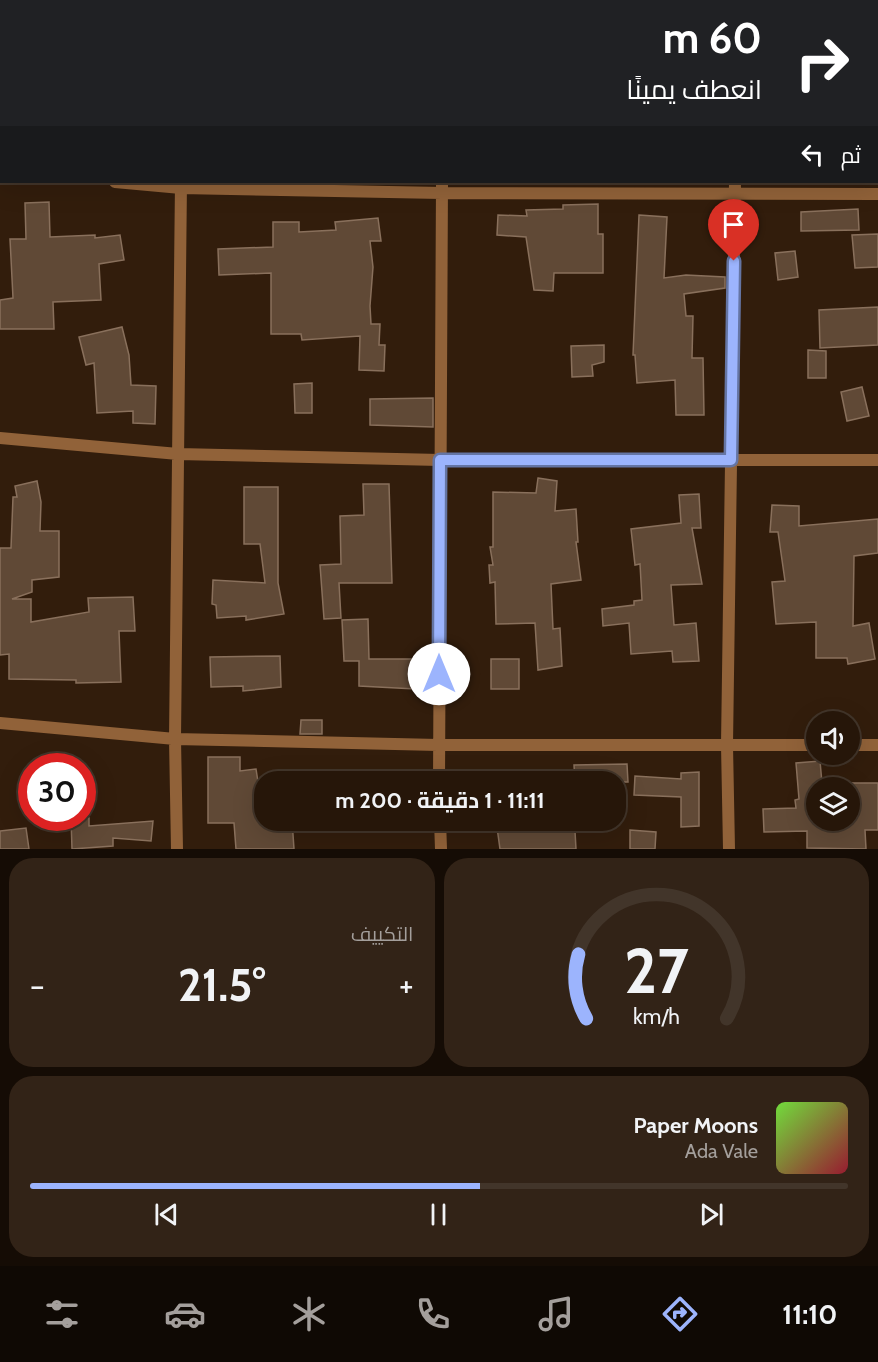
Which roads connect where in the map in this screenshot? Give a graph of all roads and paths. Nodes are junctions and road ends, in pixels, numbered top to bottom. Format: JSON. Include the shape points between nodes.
{"nodes":[{"id":1,"x":148,"y":183,"type":"edge"},
{"id":2,"x":181,"y":184,"type":"edge"},
{"id":3,"x":442,"y":187,"type":"edge"},
{"id":4,"x":734,"y":188,"type":"edge"},
{"id":5,"x":878,"y":194,"type":"edge"},
{"id":6,"x":0,"y":438,"type":"edge"},
{"id":7,"x":178,"y":454,"type":"junction"},
{"id":8,"x":440,"y":460,"type":"junction"},
{"id":9,"x":731,"y":460,"type":"junction"},
{"id":10,"x":878,"y":460,"type":"edge"},
{"id":11,"x":0,"y":723,"type":"edge"},
{"id":12,"x":176,"y":739,"type":"junction"},
{"id":13,"x":438,"y":745,"type":"junction"},
{"id":14,"x":728,"y":745,"type":"junction"},
{"id":15,"x":806,"y":745,"type":"edge"},
{"id":16,"x":860,"y":745,"type":"edge"},
{"id":17,"x":878,"y":745,"type":"edge"},
{"id":18,"x":439,"y":771,"type":"edge"},
{"id":19,"x":440,"y":831,"type":"edge"},
{"id":20,"x":177,"y":849,"type":"edge"},
{"id":21,"x":441,"y":849,"type":"edge"},
{"id":22,"x":729,"y":849,"type":"edge"}],
"edges":[{"from":1,"to":2,"type":"street"},
{"from":2,"to":3,"type":"street"},
{"from":2,"to":7,"type":"street"},
{"from":3,"to":4,"type":"street"},
{"from":3,"to":8,"type":"street"},
{"from":4,"to":5,"type":"street"},
{"from":4,"to":9,"type":"street"},
{"from":6,"to":7,"type":"street"},
{"from":7,"to":8,"type":"street"},
{"from":7,"to":12,"type":"street"},
{"from":8,"to":9,"type":"street"},
{"from":8,"to":13,"type":"street"},
{"from":9,"to":10,"type":"street"},
{"from":9,"to":14,"type":"street"},
{"from":11,"to":12,"type":"street"},
{"from":12,"to":13,"type":"street"},
{"from":12,"to":20,"type":"street"},
{"from":13,"to":14,"type":"street"},
{"from":13,"to":18,"type":"street"},
{"from":14,"to":15,"type":"street"},
{"from":14,"to":22,"type":"street"},
{"from":16,"to":17,"type":"street"},
{"from":19,"to":21,"type":"street"}]}
